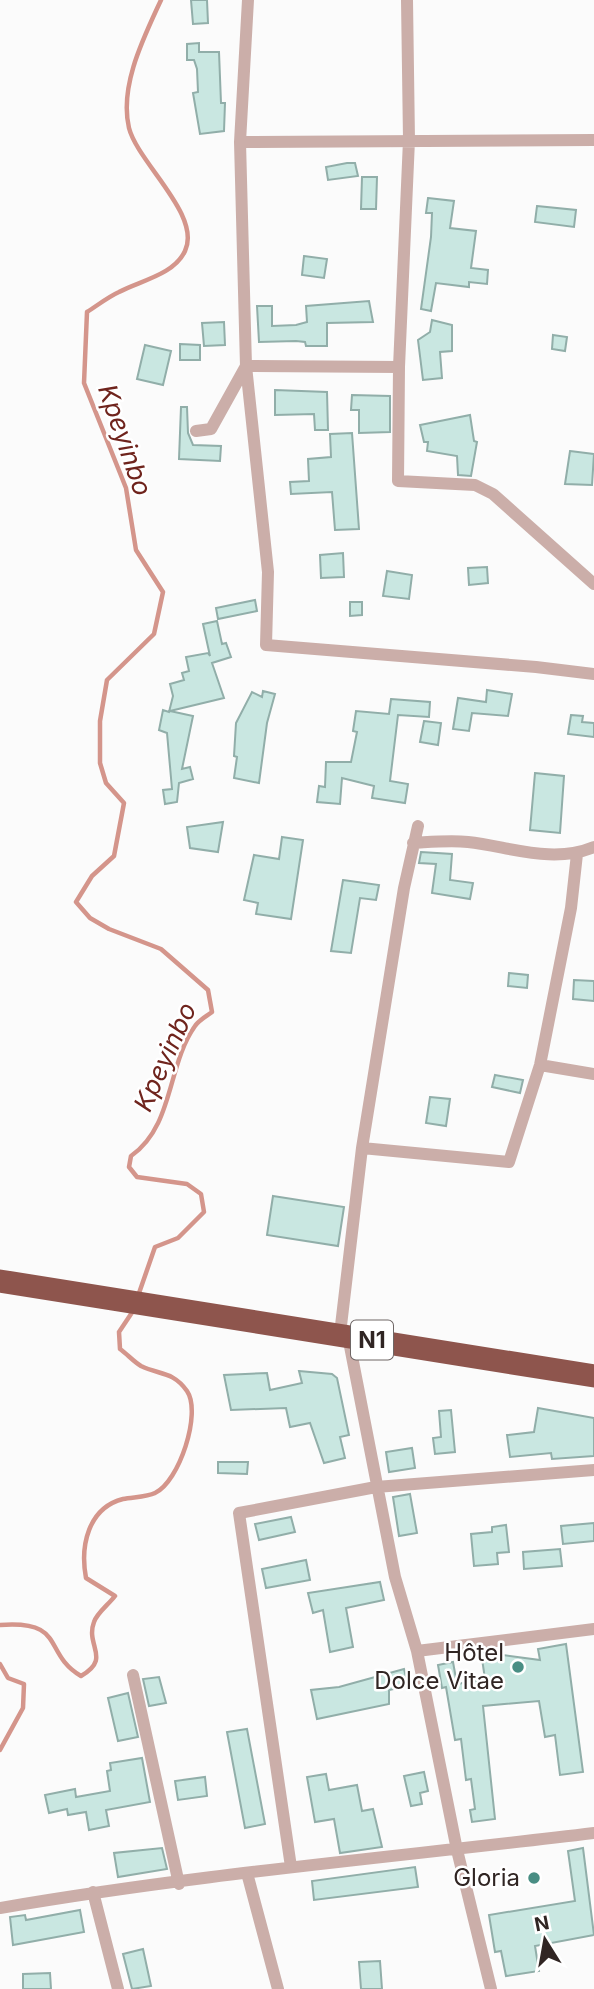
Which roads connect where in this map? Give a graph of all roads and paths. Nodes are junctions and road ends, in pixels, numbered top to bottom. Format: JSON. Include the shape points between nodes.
{"nodes":[{"id":1,"x":248,"y":0,"type":"edge"},
{"id":2,"x":407,"y":0,"type":"edge"},
{"id":3,"x":409,"y":140,"type":"junction"},
{"id":4,"x":594,"y":140,"type":"edge"},
{"id":5,"x":240,"y":142,"type":"junction"},
{"id":6,"x":246,"y":366,"type":"junction"},
{"id":7,"x":399,"y":367,"type":"junction"},
{"id":8,"x":196,"y":431,"type":"dead end"},
{"id":9,"x":594,"y":584,"type":"edge"},
{"id":10,"x":594,"y":674,"type":"edge"},
{"id":11,"x":418,"y":826,"type":"dead end"},
{"id":12,"x":413,"y":842,"type":"junction"},
{"id":13,"x":594,"y":847,"type":"edge"},
{"id":14,"x":577,"y":854,"type":"junction"},
{"id":15,"x":540,"y":1065,"type":"junction"},
{"id":16,"x":594,"y":1074,"type":"edge"},
{"id":17,"x":362,"y":1148,"type":"junction"},
{"id":18,"x":0,"y":1281,"type":"edge"},
{"id":19,"x":344,"y":1335,"type":"junction"},
{"id":20,"x":594,"y":1376,"type":"edge"},
{"id":21,"x":594,"y":1470,"type":"edge"},
{"id":22,"x":376,"y":1487,"type":"junction"},
{"id":23,"x":594,"y":1629,"type":"edge"},
{"id":24,"x":417,"y":1651,"type":"junction"},
{"id":25,"x":133,"y":1675,"type":"dead end"},
{"id":26,"x":594,"y":1833,"type":"edge"},
{"id":27,"x":457,"y":1850,"type":"junction"},
{"id":28,"x":291,"y":1867,"type":"junction"},
{"id":29,"x":247,"y":1872,"type":"junction"},
{"id":30,"x":179,"y":1884,"type":"junction"},
{"id":31,"x":93,"y":1892,"type":"junction"},
{"id":32,"x":0,"y":1908,"type":"edge"},
{"id":33,"x":118,"y":1989,"type":"edge"},
{"id":34,"x":278,"y":1989,"type":"edge"},
{"id":35,"x":491,"y":1989,"type":"edge"}],
"edges":[{"from":1,"to":5,"type":"street"},
{"from":2,"to":3,"type":"street"},
{"from":3,"to":4,"type":"street"},
{"from":3,"to":5,"type":"street"},
{"from":3,"to":7,"type":"street"},
{"from":5,"to":6,"type":"street"},
{"from":6,"to":7,"type":"street"},
{"from":6,"to":8,"type":"street","via":[[211,429]]},
{"from":6,"to":10,"type":"street","via":[[268,572],[266,645]]},
{"from":7,"to":9,"type":"street","via":[[398,481],[475,485],[492,494]]},
{"from":11,"to":12,"type":"street"},
{"from":12,"to":14,"type":"street","via":[[466,842],[533,854]]},
{"from":12,"to":17,"type":"street"},
{"from":13,"to":14,"type":"street"},
{"from":14,"to":15,"type":"street"},
{"from":15,"to":16,"type":"street"},
{"from":15,"to":17,"type":"street","via":[[509,1162]]},
{"from":17,"to":19,"type":"street"},
{"from":18,"to":19,"type":"highway","number":"N1"},
{"from":19,"to":20,"type":"highway","number":"N1"},
{"from":19,"to":22,"type":"street"},
{"from":21,"to":22,"type":"street"},
{"from":22,"to":24,"type":"street"},
{"from":22,"to":28,"type":"street","via":[[239,1513]]},
{"from":23,"to":24,"type":"street"},
{"from":24,"to":27,"type":"street"},
{"from":25,"to":30,"type":"street"},
{"from":26,"to":27,"type":"street"},
{"from":27,"to":28,"type":"street"},
{"from":27,"to":35,"type":"street"},
{"from":28,"to":29,"type":"street"},
{"from":29,"to":30,"type":"street"},
{"from":29,"to":34,"type":"street"},
{"from":30,"to":31,"type":"street"},
{"from":31,"to":32,"type":"street"},
{"from":31,"to":33,"type":"street"}]}
